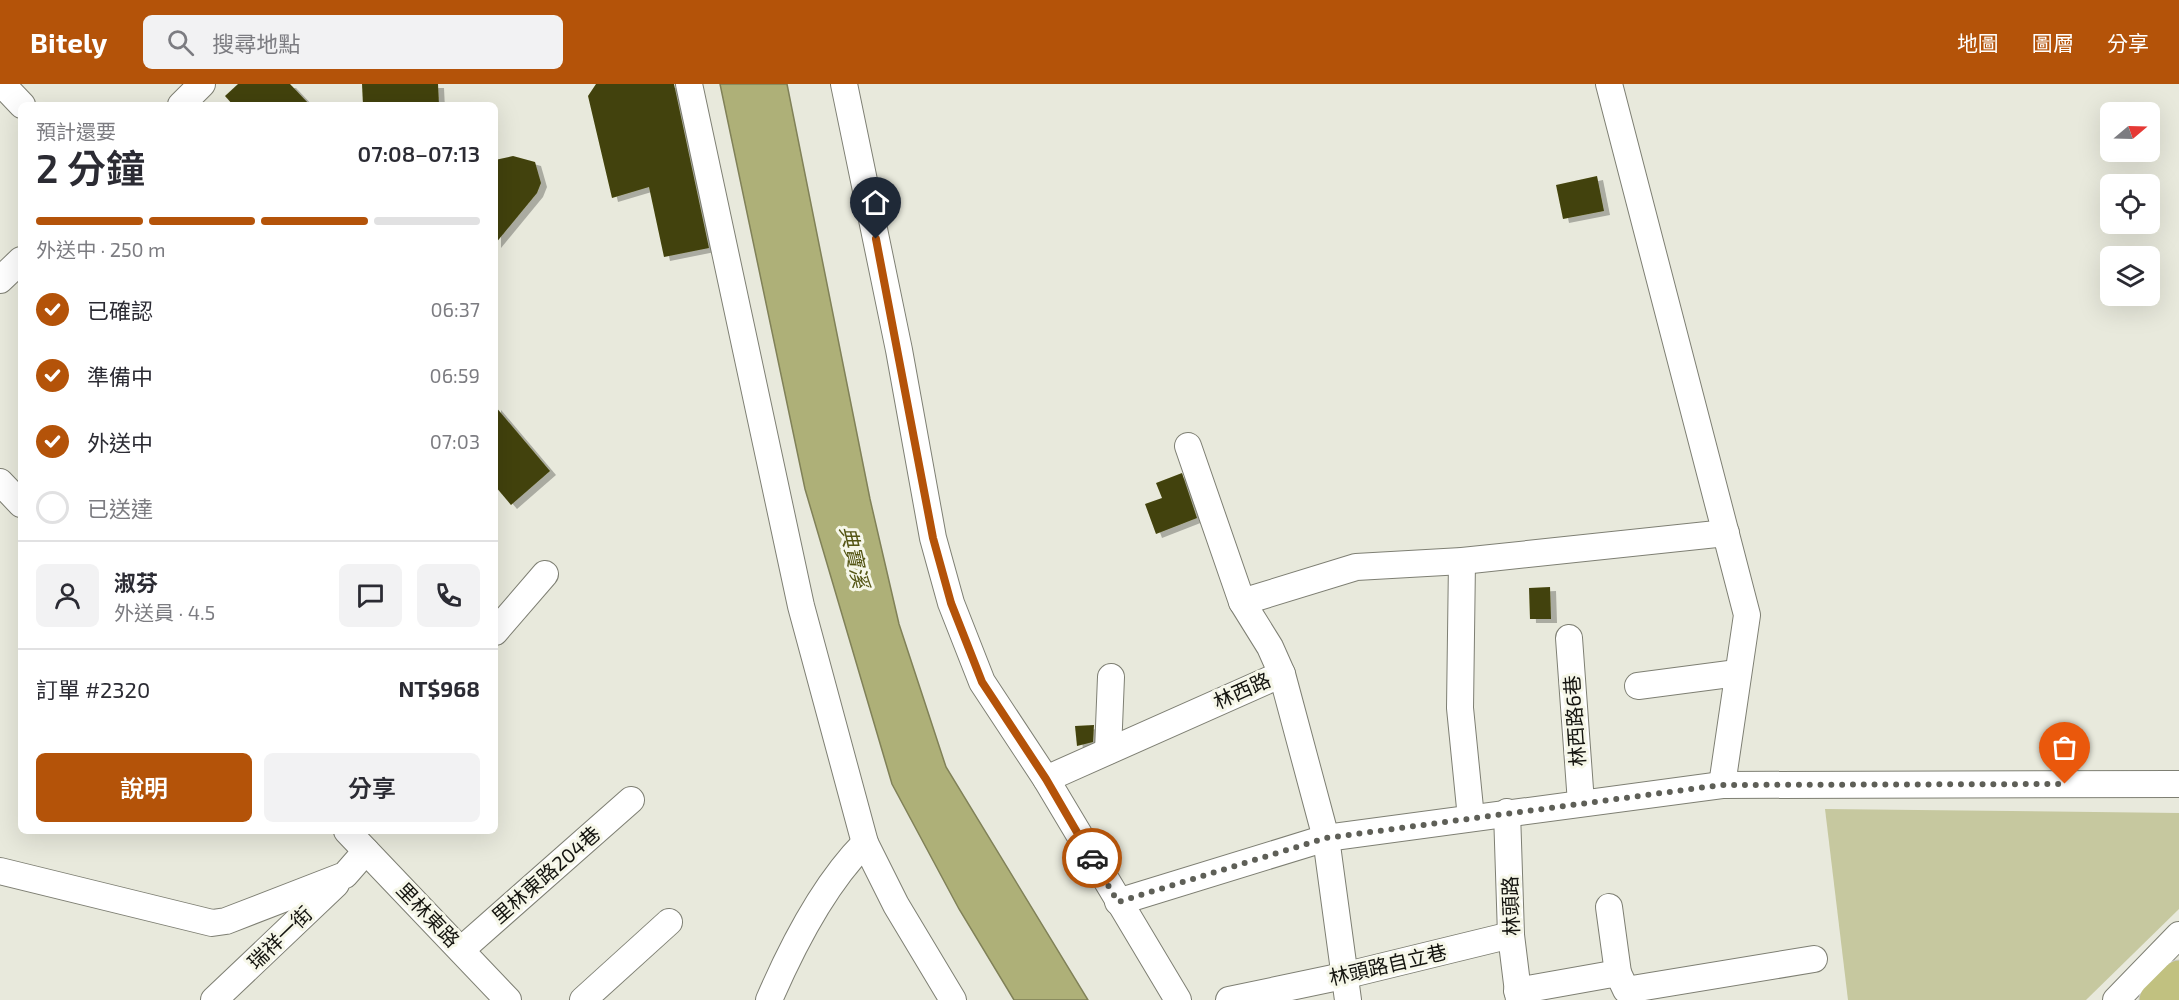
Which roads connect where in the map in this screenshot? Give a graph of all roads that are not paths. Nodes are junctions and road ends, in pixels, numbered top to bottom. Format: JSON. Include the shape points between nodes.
{"nodes":[{"id":1,"x":2,"y":84,"type":"edge"},
{"id":2,"x":202,"y":84,"type":"edge"},
{"id":3,"x":689,"y":84,"type":"edge"},
{"id":4,"x":844,"y":84,"type":"edge"},
{"id":5,"x":1609,"y":84,"type":"edge"},
{"id":6,"x":19,"y":102,"type":"edge"},
{"id":7,"x":184,"y":102,"type":"edge"},
{"id":8,"x":1188,"y":446,"type":"dead end"},
{"id":9,"x":1726,"y":533,"type":"junction"},
{"id":10,"x":1462,"y":561,"type":"junction"},
{"id":11,"x":545,"y":574,"type":"dead end"},
{"id":12,"x":1242,"y":602,"type":"junction"},
{"id":13,"x":498,"y":629,"type":"edge"},
{"id":14,"x":1569,"y":638,"type":"dead end"},
{"id":15,"x":1737,"y":673,"type":"junction"},
{"id":16,"x":1282,"y":674,"type":"junction"},
{"id":17,"x":1111,"y":677,"type":"dead end"},
{"id":18,"x":1638,"y":686,"type":"dead end"},
{"id":19,"x":1108,"y":751,"type":"junction"},
{"id":20,"x":1046,"y":779,"type":"junction"},
{"id":21,"x":2179,"y":784,"type":"edge"},
{"id":22,"x":1722,"y":785,"type":"junction"},
{"id":23,"x":631,"y":800,"type":"dead end"},
{"id":24,"x":1581,"y":803,"type":"junction"},
{"id":25,"x":1507,"y":812,"type":"junction"},
{"id":26,"x":1471,"y":818,"type":"junction"},
{"id":27,"x":350,"y":834,"type":"edge"},
{"id":28,"x":1326,"y":838,"type":"junction"},
{"id":29,"x":865,"y":843,"type":"junction"},
{"id":30,"x":366,"y":851,"type":"junction"},
{"id":31,"x":0,"y":871,"type":"edge"},
{"id":32,"x":345,"y":875,"type":"junction"},
{"id":33,"x":1118,"y":902,"type":"junction"},
{"id":34,"x":1609,"y":907,"type":"dead end"},
{"id":35,"x":669,"y":922,"type":"dead end"},
{"id":36,"x":1511,"y":935,"type":"junction"},
{"id":37,"x":2179,"y":935,"type":"edge"},
{"id":38,"x":461,"y":950,"type":"junction"},
{"id":39,"x":1814,"y":959,"type":"dead end"},
{"id":40,"x":1618,"y":973,"type":"junction"},
{"id":41,"x":2179,"y":976,"type":"edge"},
{"id":42,"x":1346,"y":988,"type":"edge"},
{"id":43,"x":1518,"y":996,"type":"edge"},
{"id":44,"x":214,"y":1000,"type":"edge"},
{"id":45,"x":508,"y":1000,"type":"edge"},
{"id":46,"x":583,"y":1000,"type":"edge"},
{"id":47,"x":769,"y":1000,"type":"edge"},
{"id":48,"x":954,"y":1000,"type":"edge"},
{"id":49,"x":1178,"y":1000,"type":"edge"},
{"id":50,"x":1229,"y":1000,"type":"edge"},
{"id":51,"x":2116,"y":1000,"type":"edge"},
{"id":52,"x":2156,"y":1000,"type":"edge"}],
"edges":[{"from":1,"to":6,"type":"street"},
{"from":2,"to":7,"type":"street"},
{"from":3,"to":29,"type":"street","via":[[801,606]]},
{"from":4,"to":20,"type":"street","via":[[933,538],[951,603],[982,682]]},
{"from":5,"to":9,"type":"street"},
{"from":8,"to":12,"type":"street"},
{"from":9,"to":10,"type":"street"},
{"from":9,"to":15,"type":"street","via":[[1747,615]]},
{"from":10,"to":12,"type":"street","via":[[1356,567]]},
{"from":10,"to":26,"type":"street","via":[[1460,708]]},
{"from":11,"to":13,"type":"street"},
{"from":12,"to":16,"type":"street","via":[[1270,646]]},
{"from":14,"to":24,"type":"street","name":"林西路6巷"},
{"from":15,"to":18,"type":"street"},
{"from":15,"to":22,"type":"street"},
{"from":16,"to":19,"type":"street","name":"林西路"},
{"from":16,"to":28,"type":"street","name":"林西路"},
{"from":17,"to":19,"type":"street"},
{"from":19,"to":20,"type":"street","name":"林西路"},
{"from":20,"to":33,"type":"street"},
{"from":21,"to":22,"type":"street"},
{"from":22,"to":24,"type":"street"},
{"from":23,"to":38,"type":"street","name":"里林東路204巷"},
{"from":24,"to":25,"type":"street"},
{"from":25,"to":26,"type":"street"},
{"from":25,"to":36,"type":"street","name":"林頭路"},
{"from":26,"to":28,"type":"street"},
{"from":27,"to":30,"type":"street","name":"里林東路"},
{"from":28,"to":33,"type":"street"},
{"from":28,"to":42,"type":"street","name":"林西路"},
{"from":29,"to":47,"type":"street","via":[[821,902]]},
{"from":29,"to":48,"type":"street","via":[[896,905]]},
{"from":30,"to":32,"type":"street","name":"瑞祥一街"},
{"from":30,"to":38,"type":"street","name":"里林東路"},
{"from":31,"to":32,"type":"street","via":[[212,923]]},
{"from":32,"to":44,"type":"street","name":"瑞祥一街"},
{"from":33,"to":49,"type":"street"},
{"from":34,"to":40,"type":"street"},
{"from":35,"to":46,"type":"street"},
{"from":36,"to":42,"type":"street","name":"林頭路自立巷"},
{"from":36,"to":43,"type":"street","name":"林頭路"},
{"from":37,"to":51,"type":"street"},
{"from":38,"to":45,"type":"street","name":"里林東路"},
{"from":39,"to":40,"type":"street","via":[[1626,990]]},
{"from":40,"to":43,"type":"street"},
{"from":41,"to":52,"type":"main road"},
{"from":42,"to":50,"type":"street","name":"林頭路自立巷"}]}
